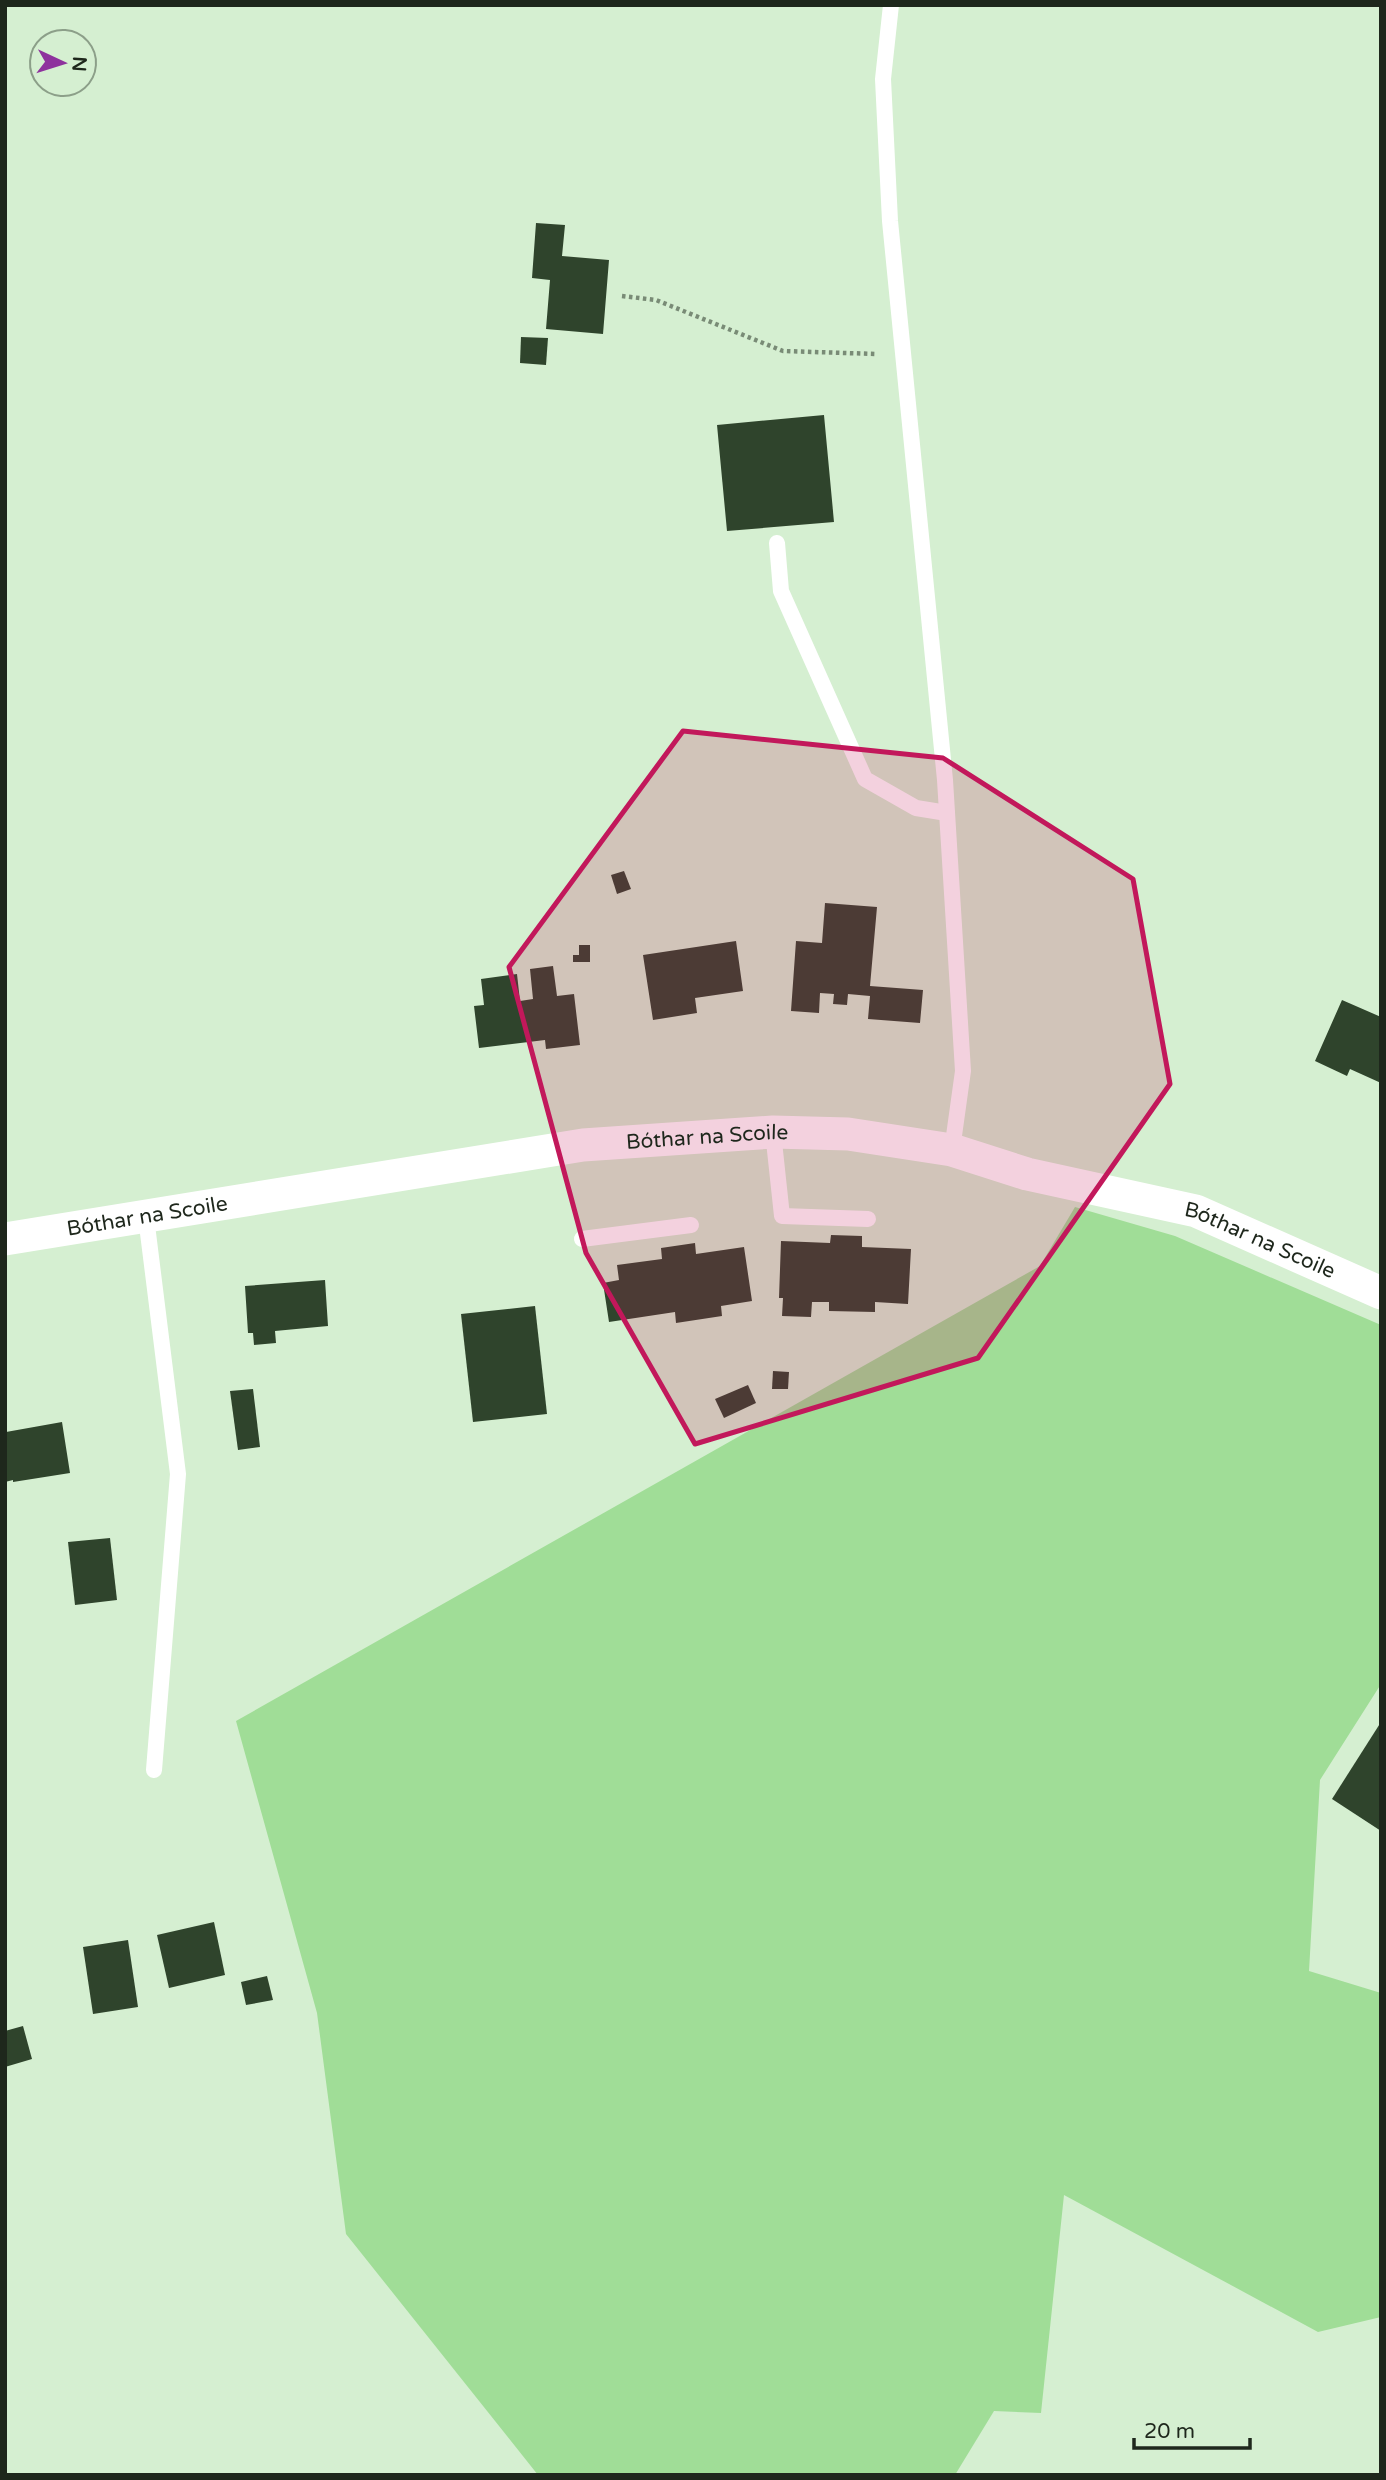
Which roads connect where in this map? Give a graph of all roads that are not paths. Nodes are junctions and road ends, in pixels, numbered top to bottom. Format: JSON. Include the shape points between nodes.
{"nodes":[{"id":1,"x":891,"y":5,"type":"edge"},
{"id":2,"x":777,"y":543,"type":"dead end"},
{"id":3,"x":947,"y":813,"type":"junction"},
{"id":4,"x":773,"y":1132,"type":"junction"},
{"id":5,"x":952,"y":1150,"type":"junction"},
{"id":6,"x":146,"y":1217,"type":"junction"},
{"id":7,"x":868,"y":1219,"type":"dead end"},
{"id":8,"x":691,"y":1225,"type":"dead end"},
{"id":9,"x":10,"y":1238,"type":"edge"},
{"id":10,"x":582,"y":1239,"type":"dead end"},
{"id":11,"x":1381,"y":1293,"type":"edge"},
{"id":12,"x":154,"y":1770,"type":"dead end"}],
"edges":[{"from":1,"to":3,"type":"lane","via":[[883,79],[890,221]]},
{"from":2,"to":3,"type":"lane","via":[[781,591],[865,779],[916,808]]},
{"from":3,"to":5,"type":"lane","via":[[963,1071]]},
{"from":4,"to":5,"type":"street","name":"Bóthar na Scoile","via":[[848,1134]]},
{"from":4,"to":6,"type":"street","name":"Bóthar na Scoile","via":[[583,1145]]},
{"from":4,"to":7,"type":"lane","via":[[782,1216]]},
{"from":5,"to":11,"type":"street","name":"Bóthar na Scoile","via":[[1027,1174],[1196,1211]]},
{"from":6,"to":9,"type":"street","name":"Bóthar na Scoile"},
{"from":6,"to":12,"type":"lane","via":[[178,1474]]},
{"from":8,"to":10,"type":"lane"}]}
